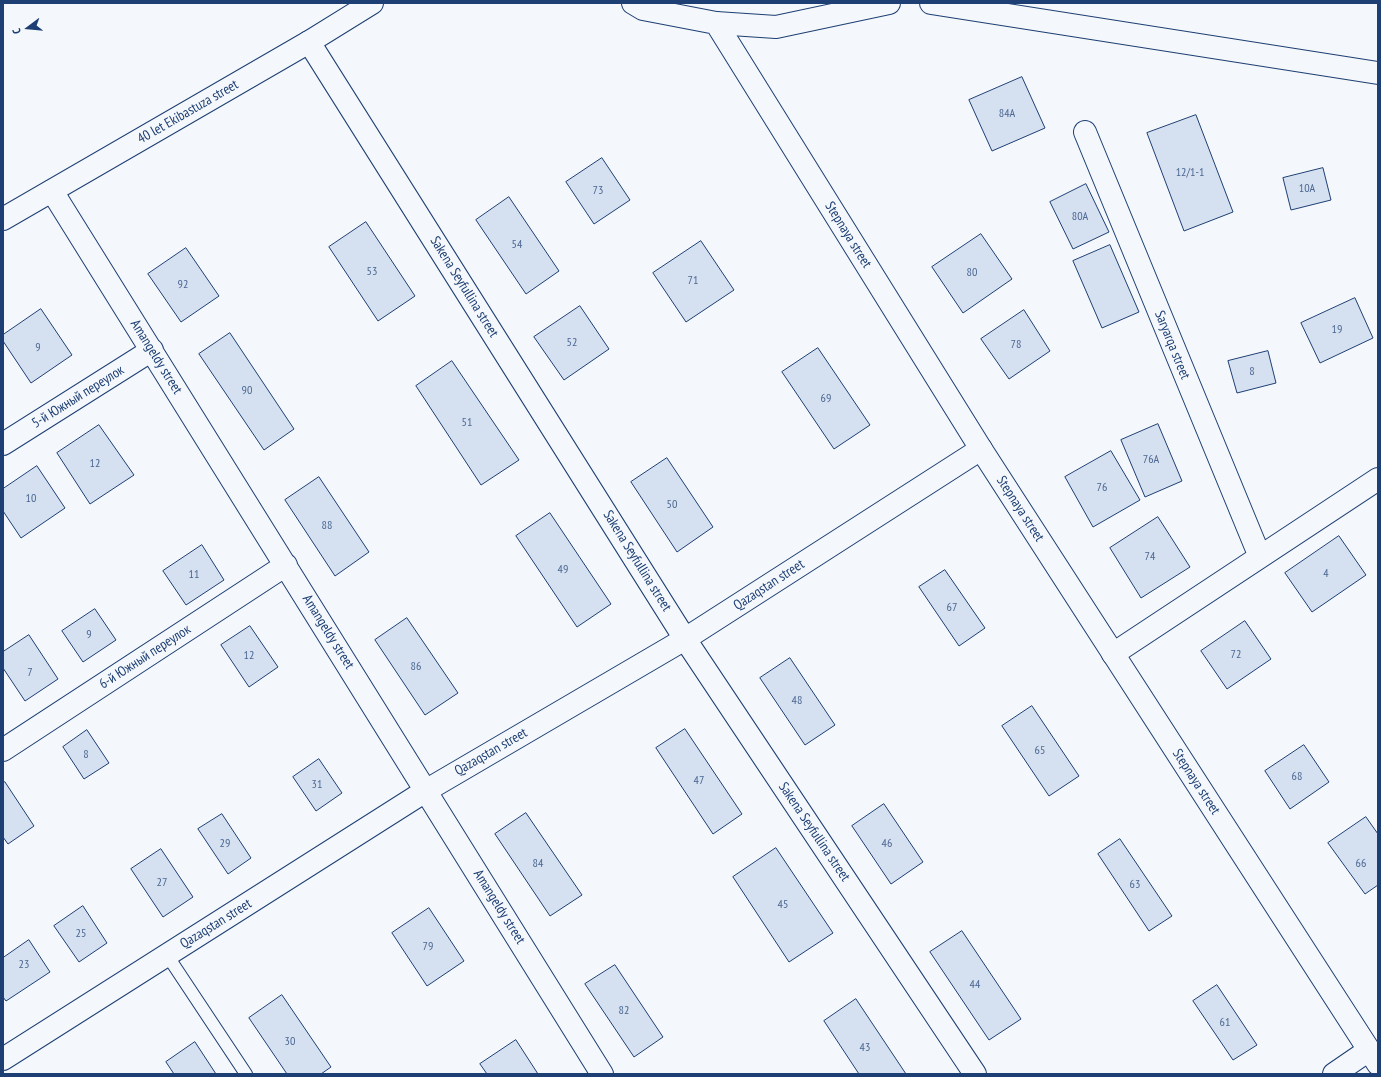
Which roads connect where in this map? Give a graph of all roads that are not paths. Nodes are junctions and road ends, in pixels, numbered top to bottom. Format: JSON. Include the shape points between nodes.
{"nodes":[{"id":1,"x":372,"y":3,"type":"edge"},
{"id":2,"x":633,"y":3,"type":"edge"},
{"id":3,"x":889,"y":3,"type":"edge"},
{"id":4,"x":931,"y":3,"type":"edge"},
{"id":5,"x":716,"y":24,"type":"junction"},
{"id":6,"x":309,"y":42,"type":"junction"},
{"id":7,"x":1378,"y":73,"type":"edge"},
{"id":8,"x":1085,"y":132,"type":"dead end"},
{"id":9,"x":52,"y":191,"type":"junction"},
{"id":10,"x":3,"y":219,"type":"edge"},
{"id":11,"x":152,"y":350,"type":"junction"},
{"id":12,"x":3,"y":444,"type":"edge"},
{"id":13,"x":981,"y":449,"type":"junction"},
{"id":14,"x":1378,"y":479,"type":"edge"},
{"id":15,"x":1260,"y":557,"type":"junction"},
{"id":16,"x":286,"y":565,"type":"junction"},
{"id":17,"x":685,"y":639,"type":"junction"},
{"id":18,"x":1113,"y":654,"type":"junction"},
{"id":19,"x":3,"y":750,"type":"edge"},
{"id":20,"x":427,"y":790,"type":"junction"},
{"id":21,"x":167,"y":955,"type":"junction"},
{"id":22,"x":1374,"y":1057,"type":"edge"},
{"id":23,"x":3,"y":1059,"type":"edge"},
{"id":24,"x":246,"y":1074,"type":"edge"},
{"id":25,"x":602,"y":1074,"type":"edge"},
{"id":26,"x":975,"y":1074,"type":"edge"},
{"id":27,"x":1334,"y":1074,"type":"edge"}],
"edges":[{"from":1,"to":6,"type":"street","name":"40 let Ekibastuza street"},
{"from":2,"to":5,"type":"street","via":[[643,9]]},
{"from":3,"to":5,"type":"street","via":[[776,27]]},
{"from":4,"to":7,"type":"street"},
{"from":5,"to":13,"type":"street","name":"Stepnaya street"},
{"from":6,"to":9,"type":"street","name":"40 let Ekibastuza street"},
{"from":6,"to":17,"type":"street","name":"Sakena Seyfullina street"},
{"from":8,"to":15,"type":"street","name":"Saryarqa street"},
{"from":9,"to":10,"type":"street","name":"40 let Ekibastuza street"},
{"from":9,"to":11,"type":"street","name":"Amangeldy street"},
{"from":11,"to":12,"type":"street","name":"5-й Южный переулок"},
{"from":11,"to":16,"type":"street","name":"Amangeldy street"},
{"from":13,"to":17,"type":"street","name":"Qazaqstan street"},
{"from":13,"to":18,"type":"street","name":"Stepnaya street"},
{"from":14,"to":15,"type":"street"},
{"from":15,"to":18,"type":"street"},
{"from":16,"to":19,"type":"street","name":"6-й Южный переулок"},
{"from":16,"to":20,"type":"street","name":"Amangeldy street"},
{"from":17,"to":20,"type":"street","name":"Qazaqstan street"},
{"from":17,"to":26,"type":"street","name":"Sakena Seyfullina street"},
{"from":18,"to":22,"type":"street","name":"Stepnaya street"},
{"from":20,"to":21,"type":"street","name":"Qazaqstan street"},
{"from":20,"to":25,"type":"street","name":"Amangeldy street"},
{"from":21,"to":23,"type":"street","name":"Qazaqstan street"},
{"from":21,"to":24,"type":"lane"},
{"from":22,"to":27,"type":"street"}]}
